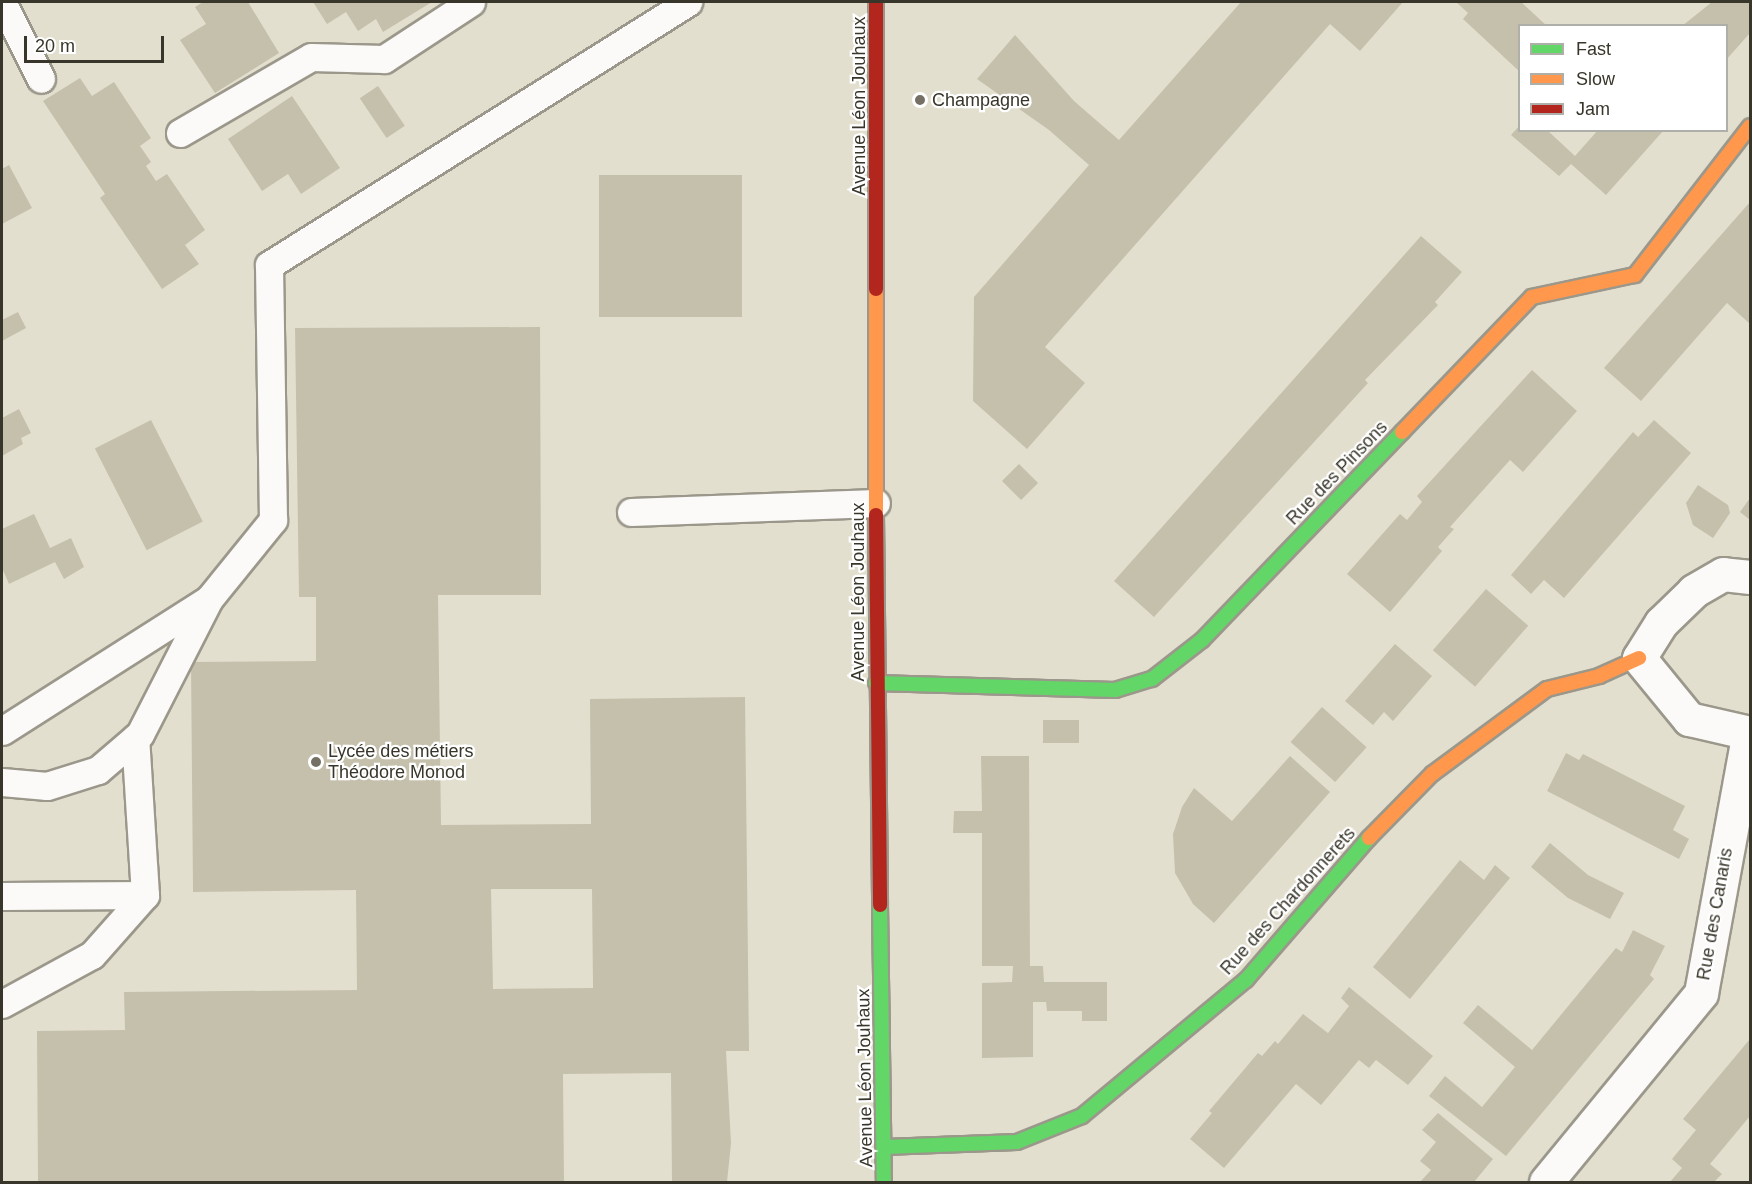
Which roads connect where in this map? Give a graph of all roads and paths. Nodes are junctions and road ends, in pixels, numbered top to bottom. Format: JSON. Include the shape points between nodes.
{"nodes":[{"id":1,"x":2,"y":2,"type":"edge"},
{"id":2,"x":471,"y":2,"type":"edge"},
{"id":3,"x":688,"y":2,"type":"edge"},
{"id":4,"x":876,"y":2,"type":"edge"},
{"id":5,"x":42,"y":79,"type":"dead end"},
{"id":6,"x":1750,"y":126,"type":"edge"},
{"id":7,"x":180,"y":133,"type":"dead end"},
{"id":8,"x":876,"y":503,"type":"junction"},
{"id":9,"x":631,"y":512,"type":"dead end"},
{"id":10,"x":1750,"y":577,"type":"edge"},
{"id":11,"x":208,"y":599,"type":"junction"},
{"id":12,"x":1639,"y":658,"type":"junction"},
{"id":13,"x":876,"y":682,"type":"junction"},
{"id":14,"x":2,"y":731,"type":"edge"},
{"id":15,"x":1749,"y":734,"type":"edge"},
{"id":16,"x":135,"y":738,"type":"junction"},
{"id":17,"x":2,"y":782,"type":"edge"},
{"id":18,"x":145,"y":895,"type":"junction"},
{"id":19,"x":2,"y":896,"type":"edge"},
{"id":20,"x":2,"y":1004,"type":"edge"},
{"id":21,"x":884,"y":1147,"type":"junction"},
{"id":22,"x":884,"y":1182,"type":"edge"},
{"id":23,"x":1546,"y":1182,"type":"edge"}],
"edges":[{"from":1,"to":5,"type":"lane"},
{"from":2,"to":7,"type":"lane","via":[[384,59],[311,57]]},
{"from":3,"to":11,"type":"lane","via":[[269,265],[273,520]]},
{"from":4,"to":8,"type":"street","name":"Avenue Léon Jouhaux"},
{"from":6,"to":13,"type":"street","name":"Rue des Pinsons","via":[[1635,275],[1532,297],[1202,640],[1152,679],[1115,690]]},
{"from":8,"to":9,"type":"lane"},
{"from":8,"to":13,"type":"street","name":"Avenue Léon Jouhaux"},
{"from":10,"to":12,"type":"street","via":[[1723,574],[1694,591],[1661,623]]},
{"from":11,"to":14,"type":"lane"},
{"from":11,"to":16,"type":"lane"},
{"from":12,"to":15,"type":"street","via":[[1689,719]]},
{"from":12,"to":21,"type":"street","name":"Rue des Chardonnerets","via":[[1599,676],[1547,689],[1432,774],[1376,829],[1246,980],[1082,1116],[1017,1142]]},
{"from":13,"to":21,"type":"street","name":"Avenue Léon Jouhaux"},
{"from":15,"to":23,"type":"street","name":"Rue des Canaris","via":[[1701,993]]},
{"from":16,"to":17,"type":"lane","via":[[98,770],[47,786]]},
{"from":16,"to":18,"type":"lane"},
{"from":18,"to":19,"type":"lane"},
{"from":18,"to":20,"type":"lane","via":[[92,955]]},
{"from":21,"to":22,"type":"street","name":"Avenue Léon Jouhaux"}]}
